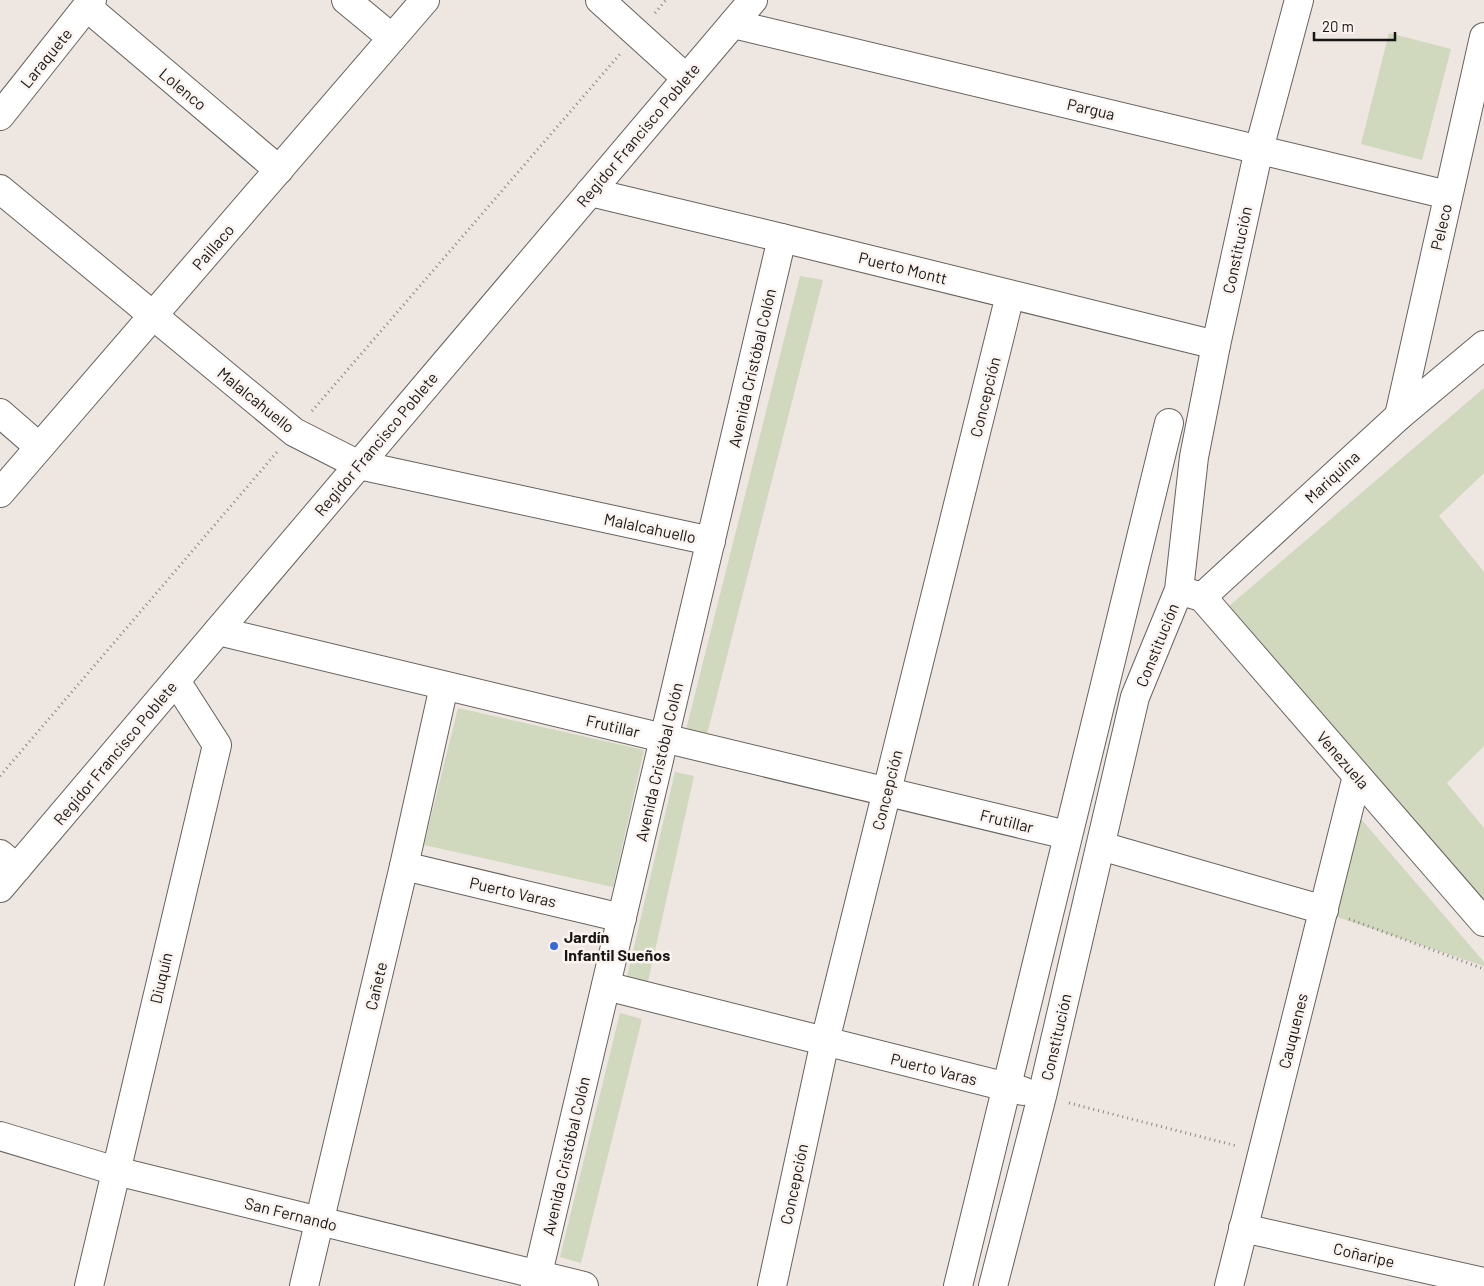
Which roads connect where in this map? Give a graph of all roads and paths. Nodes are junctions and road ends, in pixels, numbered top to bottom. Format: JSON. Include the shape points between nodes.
{"nodes":[{"id":1,"x":346,"y":0,"type":"edge"},
{"id":2,"x":425,"y":0,"type":"edge"},
{"id":3,"x":600,"y":0,"type":"edge"},
{"id":4,"x":666,"y":0,"type":"edge"},
{"id":5,"x":753,"y":0,"type":"edge"},
{"id":6,"x":1299,"y":0,"type":"edge"},
{"id":7,"x":90,"y":4,"type":"edge"},
{"id":8,"x":733,"y":24,"type":"junction"},
{"id":9,"x":637,"y":34,"type":"junction"},
{"id":10,"x":1484,"y":37,"type":"edge"},
{"id":11,"x":392,"y":38,"type":"junction"},
{"id":12,"x":686,"y":78,"type":"junction"},
{"id":13,"x":0,"y":116,"type":"edge"},
{"id":14,"x":1259,"y":149,"type":"junction"},
{"id":15,"x":279,"y":170,"type":"junction"},
{"id":16,"x":0,"y":189,"type":"edge"},
{"id":17,"x":590,"y":192,"type":"junction"},
{"id":18,"x":1448,"y":195,"type":"junction"},
{"id":19,"x":782,"y":238,"type":"junction"},
{"id":20,"x":1010,"y":295,"type":"junction"},
{"id":21,"x":153,"y":316,"type":"junction"},
{"id":22,"x":1216,"y":345,"type":"junction"},
{"id":23,"x":1484,"y":345,"type":"edge"},
{"id":24,"x":0,"y":413,"type":"edge"},
{"id":25,"x":1399,"y":416,"type":"junction"},
{"id":26,"x":1169,"y":423,"type":"dead end"},
{"id":27,"x":294,"y":432,"type":"junction"},
{"id":28,"x":40,"y":447,"type":"junction"},
{"id":29,"x":359,"y":464,"type":"junction"},
{"id":30,"x":0,"y":493,"type":"edge"},
{"id":31,"x":711,"y":541,"type":"junction"},
{"id":32,"x":1190,"y":594,"type":"junction"},
{"id":33,"x":218,"y":631,"type":"junction"},
{"id":34,"x":176,"y":681,"type":"junction"},
{"id":35,"x":444,"y":686,"type":"junction"},
{"id":36,"x":664,"y":738,"type":"junction"},
{"id":37,"x":0,"y":776,"type":"edge"},
{"id":38,"x":1357,"y":776,"type":"junction"},
{"id":39,"x":887,"y":792,"type":"junction"},
{"id":40,"x":1067,"y":835,"type":"junction"},
{"id":41,"x":1102,"y":846,"type":"junction"},
{"id":42,"x":404,"y":866,"type":"junction"},
{"id":43,"x":6,"y":870,"type":"edge"},
{"id":44,"x":1324,"y":910,"type":"junction"},
{"id":45,"x":622,"y":918,"type":"junction"},
{"id":46,"x":1483,"y":919,"type":"edge"},
{"id":47,"x":1484,"y":969,"type":"edge"},
{"id":48,"x":606,"y":986,"type":"junction"},
{"id":49,"x":825,"y":1041,"type":"junction"},
{"id":50,"x":1006,"y":1087,"type":"junction"},
{"id":51,"x":1042,"y":1096,"type":"junction"},
{"id":52,"x":0,"y":1136,"type":"edge"},
{"id":53,"x":1262,"y":1153,"type":"junction"},
{"id":54,"x":116,"y":1170,"type":"junction"},
{"id":55,"x":320,"y":1222,"type":"junction"},
{"id":56,"x":1244,"y":1228,"type":"junction"},
{"id":57,"x":536,"y":1281,"type":"edge"},
{"id":58,"x":1484,"y":1282,"type":"edge"},
{"id":59,"x":579,"y":1285,"type":"edge"},
{"id":60,"x":89,"y":1286,"type":"edge"},
{"id":61,"x":304,"y":1286,"type":"edge"},
{"id":62,"x":772,"y":1286,"type":"edge"},
{"id":63,"x":958,"y":1286,"type":"edge"},
{"id":64,"x":993,"y":1286,"type":"edge"},
{"id":65,"x":1229,"y":1286,"type":"edge"}],
"edges":[{"from":1,"to":11,"type":"street"},
{"from":2,"to":11,"type":"street","name":"Paillaco"},
{"from":3,"to":9,"type":"street"},
{"from":4,"to":9,"type":"path"},
{"from":5,"to":8,"type":"street","name":"Regidor Francisco Poblete"},
{"from":6,"to":14,"type":"street","name":"Constitución"},
{"from":7,"to":13,"type":"street","name":"Laraquete"},
{"from":7,"to":15,"type":"street","name":"Lolenco"},
{"from":8,"to":12,"type":"street","name":"Regidor Francisco Poblete"},
{"from":8,"to":14,"type":"street","name":"Pargua"},
{"from":9,"to":12,"type":"street"},
{"from":9,"to":27,"type":"path"},
{"from":10,"to":18,"type":"street","name":"Peleco"},
{"from":11,"to":15,"type":"street","name":"Paillaco"},
{"from":12,"to":17,"type":"street","name":"Regidor Francisco Poblete"},
{"from":14,"to":18,"type":"street","name":"Pargua"},
{"from":14,"to":22,"type":"street","name":"Constitución"},
{"from":15,"to":21,"type":"street","name":"Paillaco"},
{"from":16,"to":21,"type":"street","name":"Malalcahuello"},
{"from":17,"to":19,"type":"street","name":"Puerto Montt"},
{"from":17,"to":29,"type":"street","name":"Regidor Francisco Poblete"},
{"from":18,"to":25,"type":"street","name":"Peleco"},
{"from":19,"to":20,"type":"street","name":"Puerto Montt"},
{"from":19,"to":31,"type":"street","name":"Avenida Cristóbal Colón"},
{"from":20,"to":22,"type":"street","name":"Puerto Montt"},
{"from":20,"to":39,"type":"street","name":"Concepción"},
{"from":21,"to":27,"type":"street","name":"Malalcahuello"},
{"from":21,"to":28,"type":"street","name":"Paillaco"},
{"from":22,"to":32,"type":"street","name":"Constitución","via":[[1194,457]]},
{"from":23,"to":25,"type":"street","name":"Mariquina"},
{"from":24,"to":28,"type":"street"},
{"from":25,"to":32,"type":"street","name":"Mariquina"},
{"from":26,"to":40,"type":"street"},
{"from":27,"to":29,"type":"street","name":"Malalcahuello"},
{"from":27,"to":37,"type":"path"},
{"from":28,"to":30,"type":"street","name":"Paillaco"},
{"from":29,"to":31,"type":"street","name":"Malalcahuello"},
{"from":29,"to":33,"type":"street","name":"Regidor Francisco Poblete"},
{"from":31,"to":36,"type":"street","name":"Avenida Cristóbal Colón"},
{"from":32,"to":38,"type":"street","name":"Venezuela"},
{"from":32,"to":41,"type":"street","name":"Constitución","via":[[1135,697]]},
{"from":33,"to":34,"type":"street","name":"Regidor Francisco Poblete"},
{"from":33,"to":35,"type":"street","name":"Frutillar"},
{"from":34,"to":43,"type":"street","name":"Regidor Francisco Poblete"},
{"from":34,"to":54,"type":"street","name":"Diuquín","via":[[217,745]]},
{"from":35,"to":36,"type":"street","name":"Frutillar"},
{"from":35,"to":42,"type":"street","name":"Cañete"},
{"from":36,"to":39,"type":"street","name":"Frutillar"},
{"from":36,"to":45,"type":"street","name":"Avenida Cristóbal Colón"},
{"from":38,"to":44,"type":"street","name":"Cauquenes"},
{"from":38,"to":46,"type":"street","name":"Venezuela"},
{"from":39,"to":40,"type":"street","name":"Frutillar"},
{"from":39,"to":49,"type":"street","name":"Concepción"},
{"from":40,"to":50,"type":"street"},
{"from":41,"to":44,"type":"street"},
{"from":41,"to":51,"type":"street","name":"Constitución"},
{"from":42,"to":45,"type":"street","name":"Puerto Varas"},
{"from":42,"to":55,"type":"street","name":"Cañete"},
{"from":44,"to":47,"type":"path"},
{"from":44,"to":53,"type":"street","name":"Cauquenes"},
{"from":45,"to":48,"type":"street","name":"Avenida Cristóbal Colón"},
{"from":48,"to":49,"type":"street","name":"Puerto Varas"},
{"from":48,"to":57,"type":"street","name":"Avenida Cristóbal Colón"},
{"from":49,"to":50,"type":"street","name":"Puerto Varas"},
{"from":49,"to":62,"type":"street","name":"Concepción"},
{"from":50,"to":51,"type":"street","name":"Puerto Varas"},
{"from":50,"to":63,"type":"street"},
{"from":51,"to":53,"type":"path"},
{"from":51,"to":64,"type":"street","name":"Constitución"},
{"from":52,"to":54,"type":"street","name":"San Fernando"},
{"from":53,"to":56,"type":"street","name":"Cauquenes"},
{"from":54,"to":55,"type":"street","name":"San Fernando"},
{"from":54,"to":60,"type":"street","name":"Diuquín"},
{"from":55,"to":57,"type":"street","name":"San Fernando"},
{"from":55,"to":61,"type":"street","name":"Cañete"},
{"from":56,"to":58,"type":"street","name":"Coñaripe"},
{"from":56,"to":65,"type":"street","name":"Cauquenes"},
{"from":57,"to":59,"type":"street","name":"San Fernando"}]}
